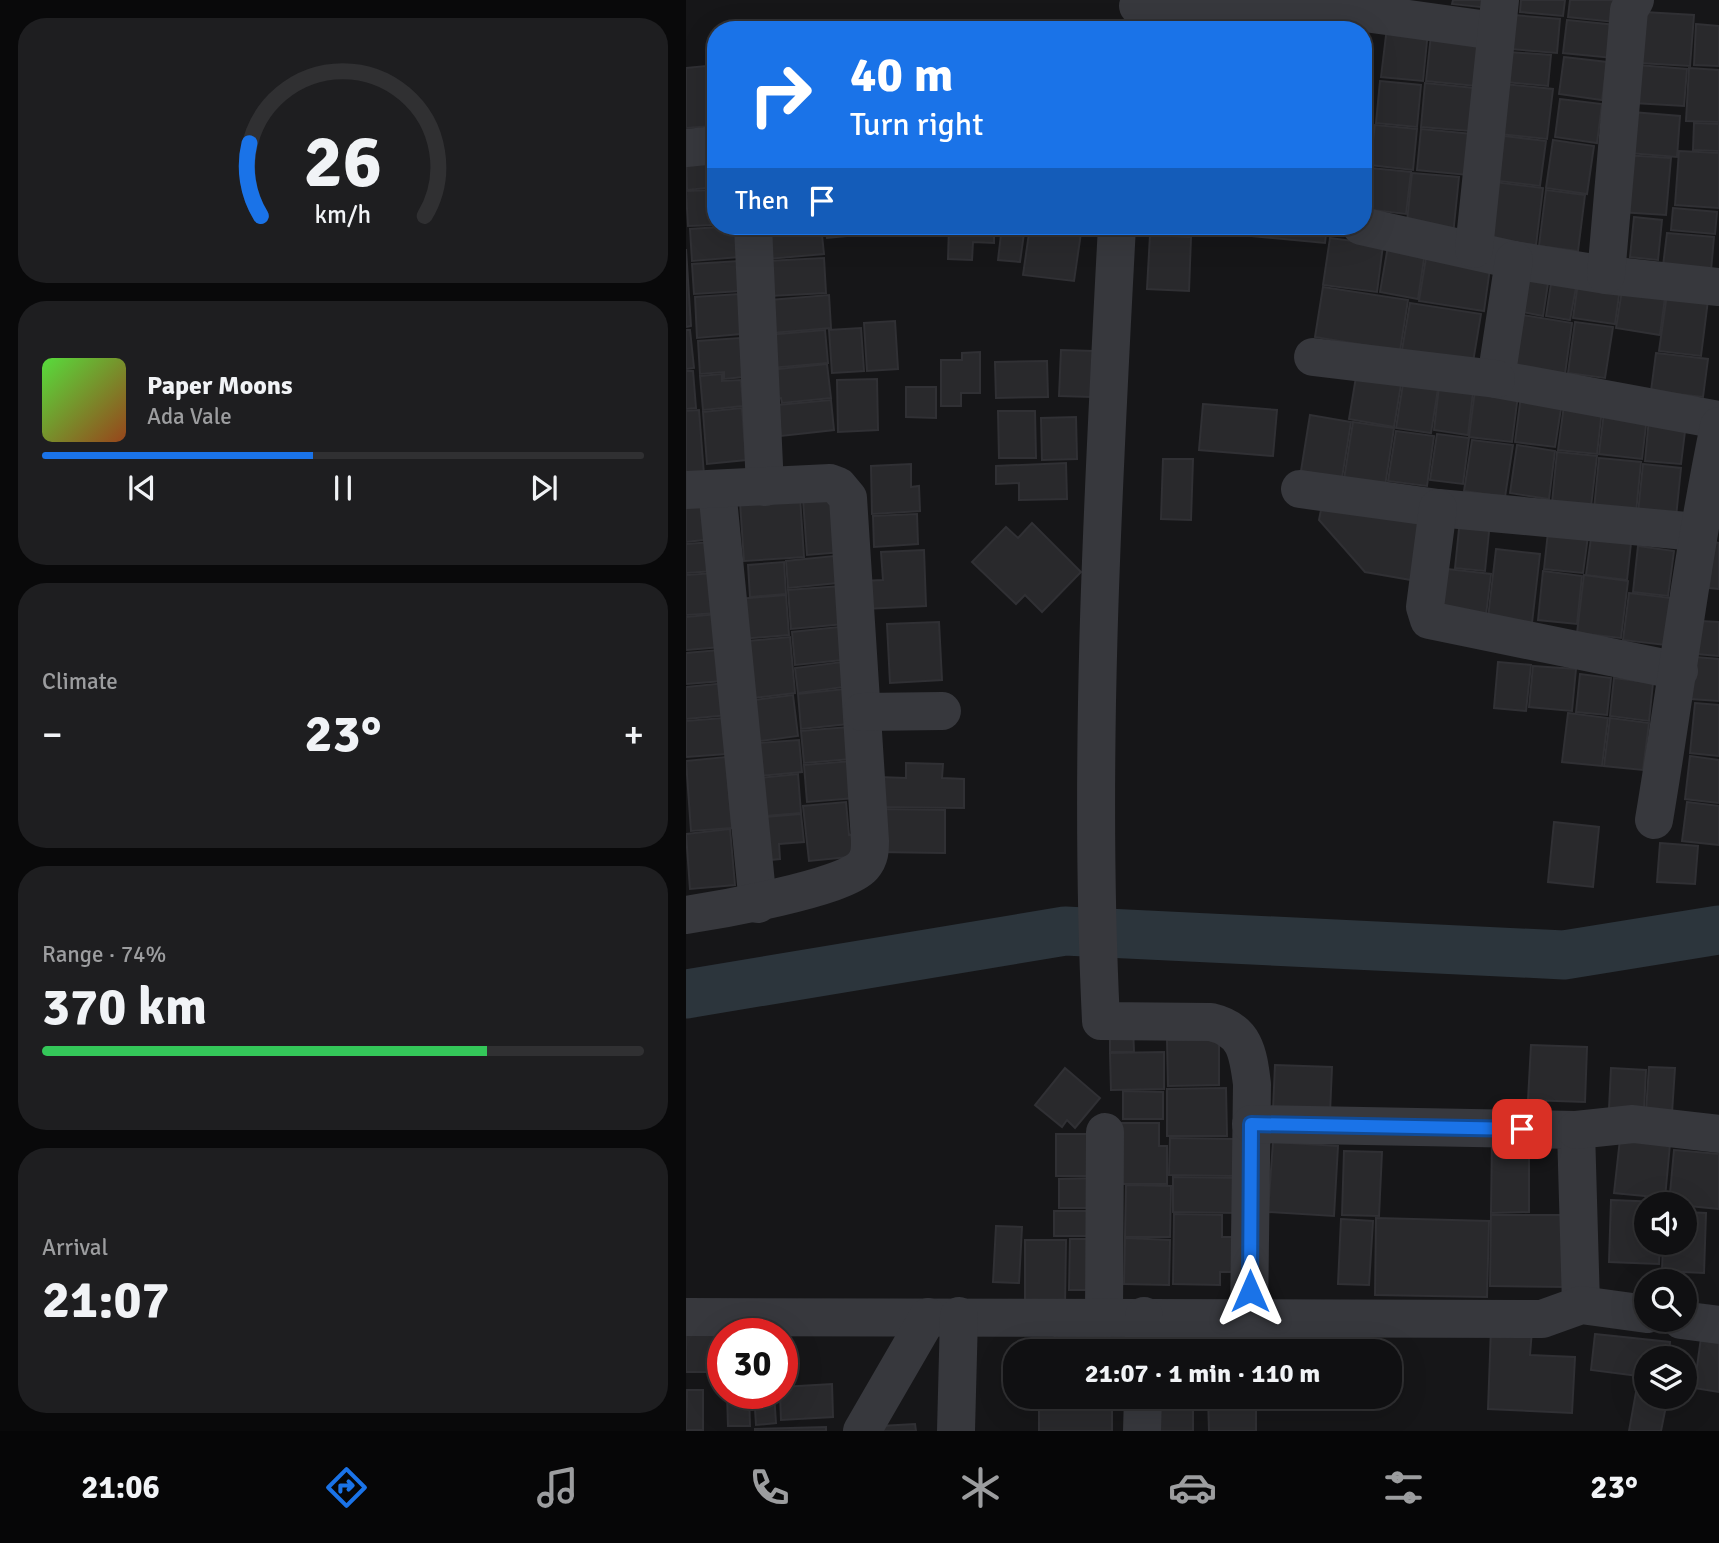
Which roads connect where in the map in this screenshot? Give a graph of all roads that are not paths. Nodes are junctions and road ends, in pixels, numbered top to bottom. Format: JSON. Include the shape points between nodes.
{"nodes":[{"id":1,"x":1635,"y":0,"type":"edge"},
{"id":2,"x":1138,"y":12,"type":"edge"},
{"id":3,"x":1365,"y":14,"type":"edge"},
{"id":4,"x":1498,"y":15,"type":"edge"},
{"id":5,"x":707,"y":146,"type":"edge"},
{"id":6,"x":686,"y":148,"type":"edge"},
{"id":7,"x":1372,"y":228,"type":"edge"},
{"id":8,"x":753,"y":235,"type":"edge"},
{"id":9,"x":1117,"y":235,"type":"edge"},
{"id":10,"x":1474,"y":249,"type":"junction"},
{"id":11,"x":1514,"y":260,"type":"junction"},
{"id":12,"x":1606,"y":275,"type":"junction"},
{"id":13,"x":1719,"y":287,"type":"edge"},
{"id":14,"x":1313,"y":357,"type":"dead end"},
{"id":15,"x":1496,"y":379,"type":"junction"},
{"id":16,"x":1719,"y":420,"type":"edge"},
{"id":17,"x":1719,"y":426,"type":"edge"},
{"id":18,"x":765,"y":486,"type":"junction"},
{"id":19,"x":701,"y":489,"type":"edge"},
{"id":20,"x":1300,"y":489,"type":"dead end"},
{"id":21,"x":1438,"y":508,"type":"junction"},
{"id":22,"x":1697,"y":532,"type":"junction"},
{"id":23,"x":1704,"y":592,"type":"edge"},
{"id":24,"x":1679,"y":671,"type":"junction"},
{"id":25,"x":942,"y":710,"type":"dead end"},
{"id":26,"x":862,"y":712,"type":"junction"},
{"id":27,"x":1654,"y":820,"type":"dead end"},
{"id":28,"x":758,"y":904,"type":"junction"},
{"id":29,"x":686,"y":915,"type":"edge"},
{"id":30,"x":1251,"y":1124,"type":"junction"},
{"id":31,"x":1576,"y":1130,"type":"junction"},
{"id":32,"x":1105,"y":1132,"type":"dead end"},
{"id":33,"x":1719,"y":1134,"type":"edge"},
{"id":34,"x":1581,"y":1305,"type":"junction"},
{"id":35,"x":1634,"y":1312,"type":"edge"},
{"id":36,"x":1104,"y":1316,"type":"junction"},
{"id":37,"x":686,"y":1317,"type":"edge"},
{"id":38,"x":943,"y":1317,"type":"junction"},
{"id":39,"x":1249,"y":1318,"type":"junction"},
{"id":40,"x":1697,"y":1322,"type":"edge"},
{"id":41,"x":1719,"y":1325,"type":"edge"},
{"id":42,"x":1144,"y":1333,"type":"edge"},
{"id":43,"x":1143,"y":1409,"type":"edge"},
{"id":44,"x":862,"y":1431,"type":"edge"},
{"id":45,"x":956,"y":1431,"type":"edge"},
{"id":46,"x":1142,"y":1431,"type":"edge"}],
"edges":[{"from":1,"to":12,"type":"street","via":[[1629,10]]},
{"from":2,"to":3,"type":"street"},
{"from":3,"to":4,"type":"street"},
{"from":4,"to":10,"type":"street"},
{"from":5,"to":6,"type":"street"},
{"from":7,"to":10,"type":"street"},
{"from":8,"to":18,"type":"street"},
{"from":9,"to":30,"type":"street","via":[[1102,501],[1094,831],[1101,1021],[1211,1022],[1235,1031],[1248,1054]]},
{"from":10,"to":11,"type":"street"},
{"from":11,"to":12,"type":"street"},
{"from":11,"to":15,"type":"street"},
{"from":12,"to":13,"type":"street"},
{"from":14,"to":15,"type":"street"},
{"from":15,"to":16,"type":"street"},
{"from":17,"to":22,"type":"street"},
{"from":18,"to":19,"type":"street"},
{"from":18,"to":26,"type":"street","via":[[830,483],[848,498]]},
{"from":19,"to":28,"type":"street"},
{"from":20,"to":21,"type":"street"},
{"from":21,"to":22,"type":"street"},
{"from":21,"to":24,"type":"street","via":[[1425,607],[1429,620]]},
{"from":22,"to":23,"type":"street"},
{"from":23,"to":24,"type":"street"},
{"from":24,"to":27,"type":"street"},
{"from":25,"to":26,"type":"street"},
{"from":26,"to":28,"type":"street","via":[[870,855],[855,873]]},
{"from":28,"to":29,"type":"street"},
{"from":30,"to":31,"type":"street"},
{"from":30,"to":39,"type":"street"},
{"from":31,"to":33,"type":"street","via":[[1633,1124]]},
{"from":31,"to":34,"type":"street"},
{"from":32,"to":36,"type":"street"},
{"from":34,"to":35,"type":"street"},
{"from":34,"to":39,"type":"street","via":[[1542,1319]]},
{"from":36,"to":38,"type":"street"},
{"from":36,"to":42,"type":"street"},
{"from":37,"to":38,"type":"street"},
{"from":38,"to":44,"type":"street"},
{"from":38,"to":45,"type":"street"},
{"from":39,"to":42,"type":"street"},
{"from":40,"to":41,"type":"street"},
{"from":43,"to":46,"type":"street"}]}
